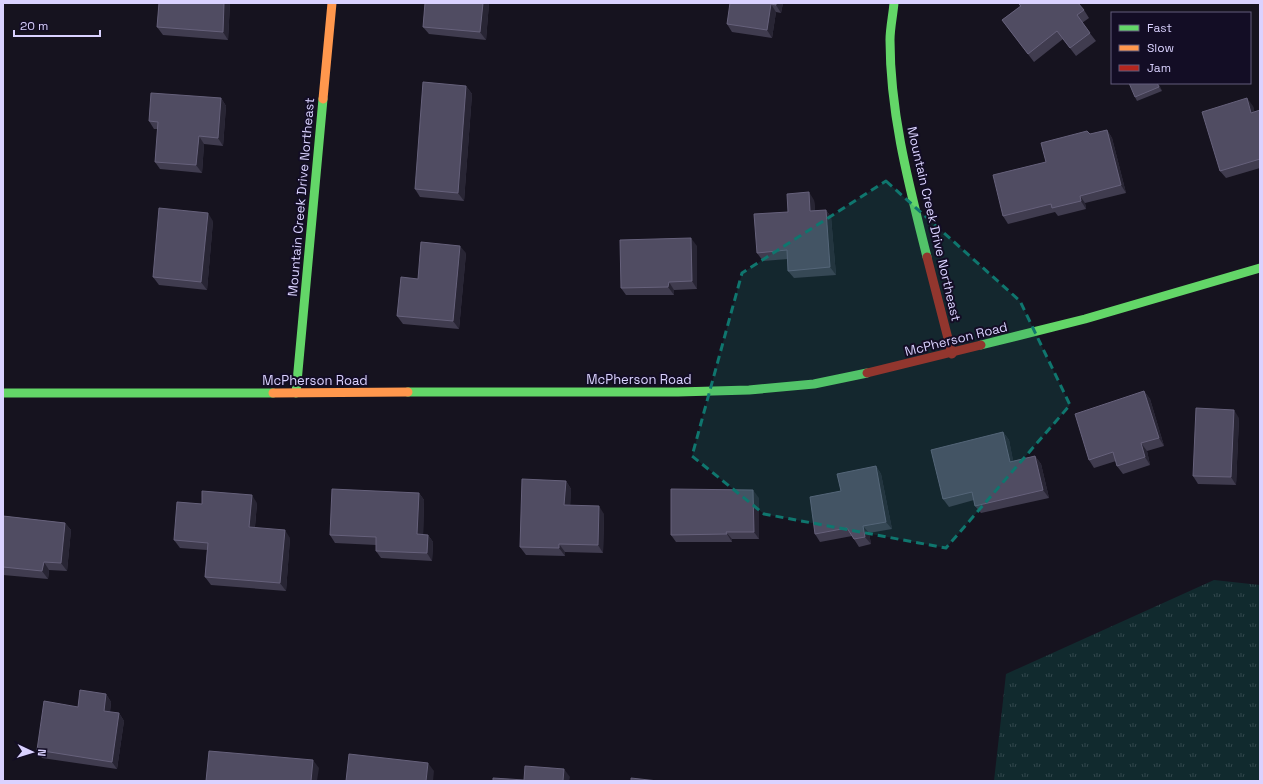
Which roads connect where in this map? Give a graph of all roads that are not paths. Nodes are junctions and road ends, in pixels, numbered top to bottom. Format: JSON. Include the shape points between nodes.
{"nodes":[{"id":1,"x":332,"y":3,"type":"edge"},
{"id":2,"x":894,"y":3,"type":"edge"},
{"id":3,"x":1260,"y":268,"type":"edge"},
{"id":4,"x":952,"y":354,"type":"junction"},
{"id":5,"x":3,"y":393,"type":"edge"},
{"id":6,"x":296,"y":393,"type":"junction"}],
"edges":[{"from":1,"to":6,"type":"street","name":"Mountain Creek Drive Northeast"},
{"from":2,"to":4,"type":"street","name":"Mountain Creek Drive Northeast","via":[[890,38],[892,87],[900,141]]},
{"from":3,"to":4,"type":"street","name":"McPherson Road","via":[[1085,319]]},
{"from":4,"to":6,"type":"street","name":"McPherson Road","via":[[814,384],[749,390]]},
{"from":5,"to":6,"type":"street","name":"McPherson Road"}]}
